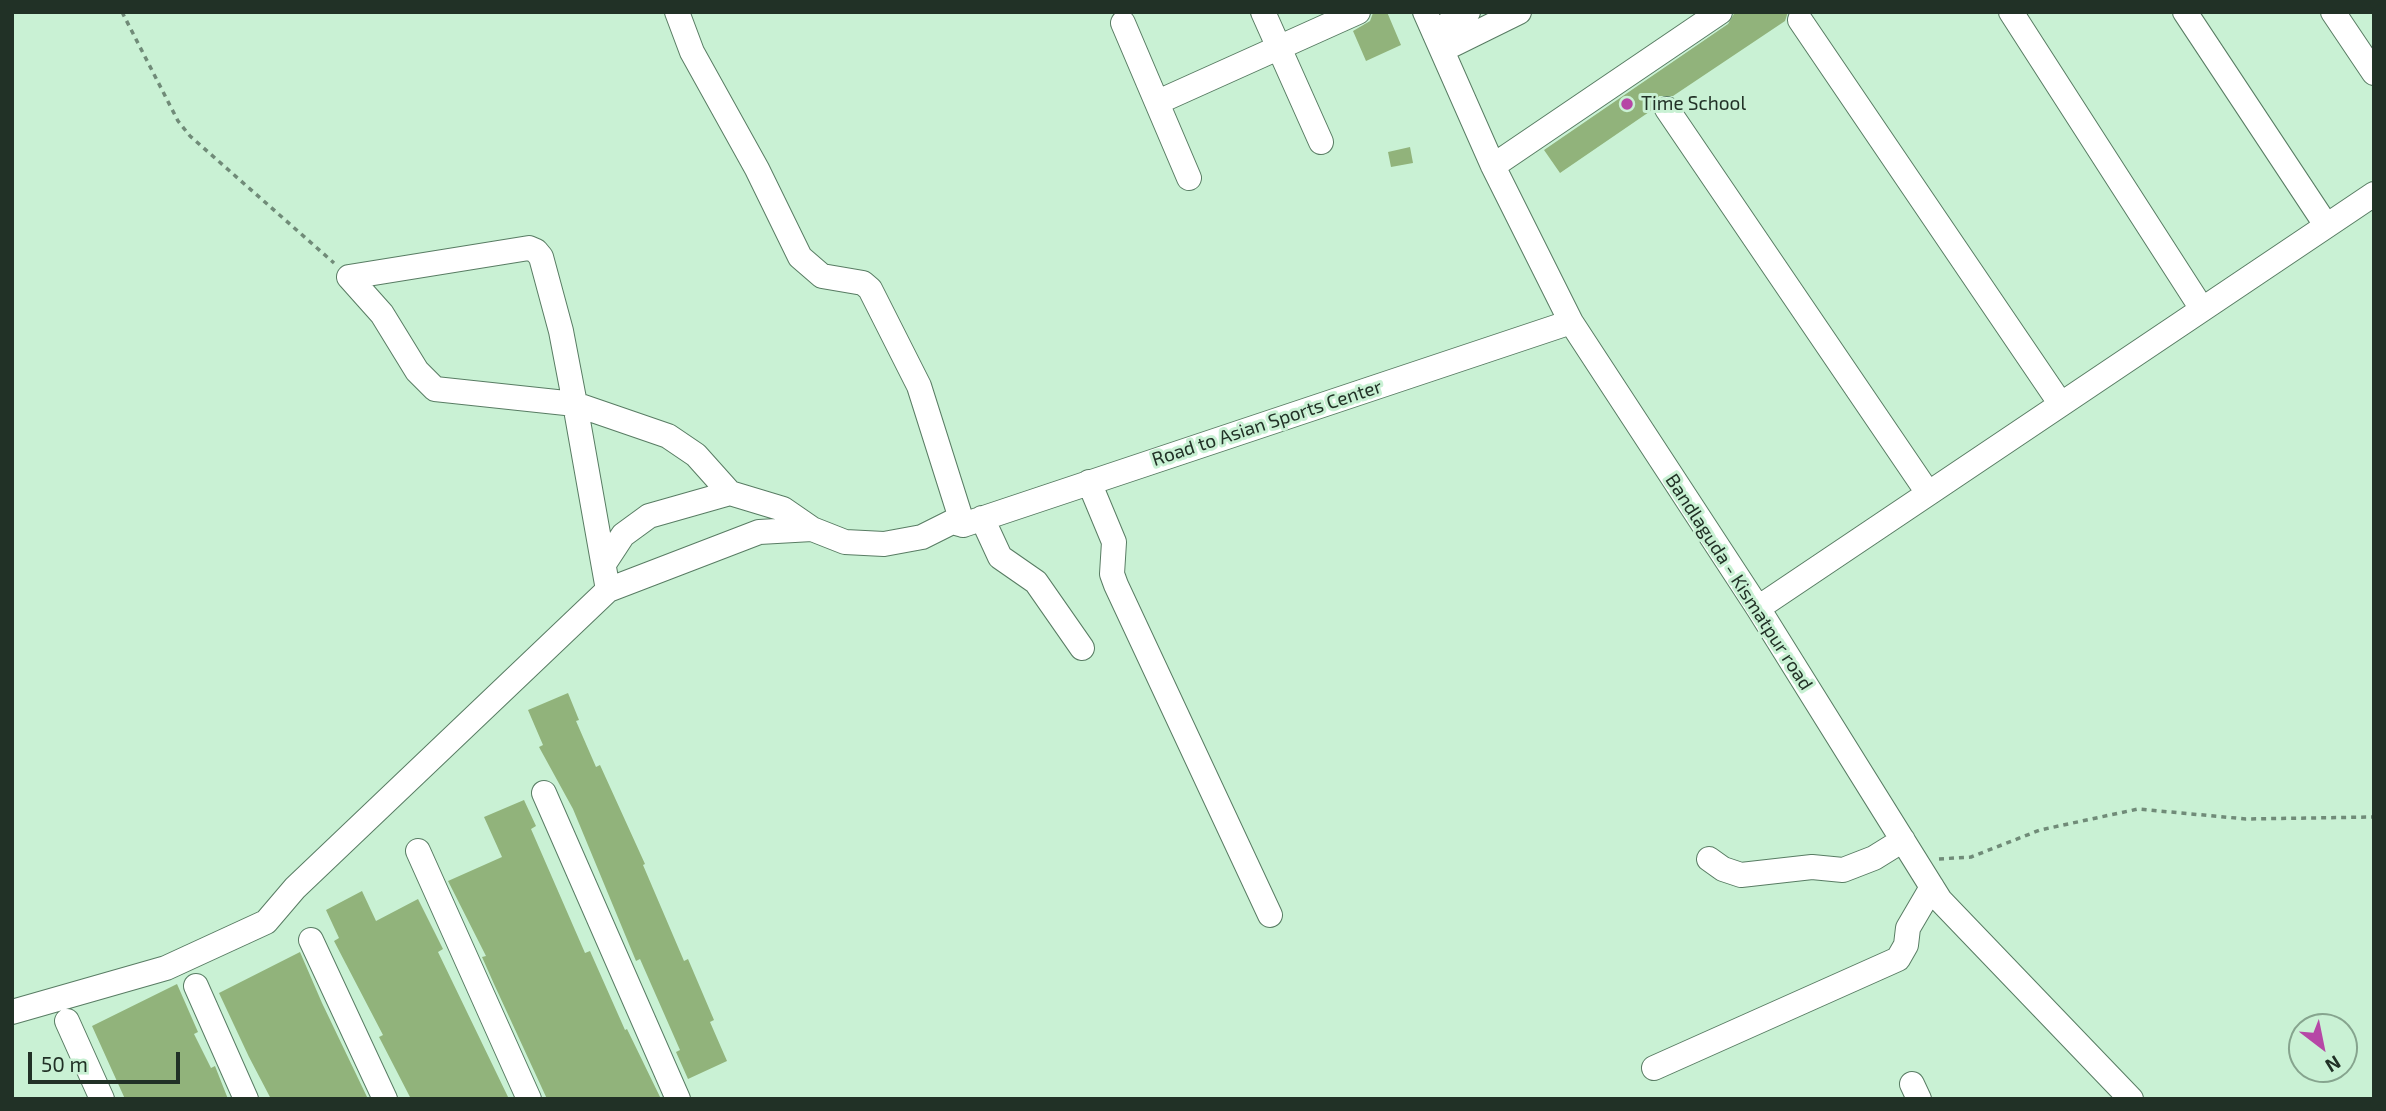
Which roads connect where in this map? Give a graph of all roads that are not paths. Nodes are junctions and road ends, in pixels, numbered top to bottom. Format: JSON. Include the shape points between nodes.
{"nodes":[{"id":1,"x":677,"y":12,"type":"edge"},
{"id":2,"x":1263,"y":12,"type":"edge"},
{"id":3,"x":1358,"y":12,"type":"edge"},
{"id":4,"x":1468,"y":12,"type":"edge"},
{"id":5,"x":1519,"y":12,"type":"edge"},
{"id":6,"x":1720,"y":12,"type":"edge"},
{"id":7,"x":2011,"y":12,"type":"edge"},
{"id":8,"x":2185,"y":12,"type":"edge"},
{"id":9,"x":2333,"y":12,"type":"edge"},
{"id":10,"x":1800,"y":20,"type":"dead end"},
{"id":11,"x":1123,"y":23,"type":"dead end"},
{"id":12,"x":1434,"y":31,"type":"edge"},
{"id":13,"x":1279,"y":47,"type":"junction"},
{"id":14,"x":2374,"y":73,"type":"edge"},
{"id":15,"x":1158,"y":102,"type":"junction"},
{"id":16,"x":1667,"y":109,"type":"dead end"},
{"id":17,"x":1321,"y":142,"type":"dead end"},
{"id":18,"x":1493,"y":166,"type":"junction"},
{"id":19,"x":1189,"y":178,"type":"dead end"},
{"id":20,"x":2374,"y":194,"type":"edge"},
{"id":21,"x":2326,"y":225,"type":"junction"},
{"id":22,"x":2202,"y":309,"type":"junction"},
{"id":23,"x":1571,"y":322,"type":"junction"},
{"id":24,"x":2060,"y":403,"type":"junction"},
{"id":25,"x":575,"y":404,"type":"junction"},
{"id":26,"x":1089,"y":482,"type":"junction"},
{"id":27,"x":730,"y":493,"type":"junction"},
{"id":28,"x":1928,"y":494,"type":"junction"},
{"id":29,"x":973,"y":522,"type":"junction"},
{"id":30,"x":812,"y":529,"type":"junction"},
{"id":31,"x":604,"y":564,"type":"junction"},
{"id":32,"x":608,"y":590,"type":"junction"},
{"id":33,"x":1758,"y":608,"type":"junction"},
{"id":34,"x":1082,"y":648,"type":"dead end"},
{"id":35,"x":544,"y":793,"type":"dead end"},
{"id":36,"x":418,"y":851,"type":"dead end"},
{"id":37,"x":1909,"y":851,"type":"junction"},
{"id":38,"x":1709,"y":859,"type":"dead end"},
{"id":39,"x":1932,"y":887,"type":"junction"},
{"id":40,"x":1270,"y":915,"type":"dead end"},
{"id":41,"x":312,"y":940,"type":"dead end"},
{"id":42,"x":196,"y":986,"type":"dead end"},
{"id":43,"x":12,"y":1012,"type":"edge"},
{"id":44,"x":66,"y":1021,"type":"dead end"},
{"id":45,"x":1654,"y":1068,"type":"dead end"},
{"id":46,"x":2126,"y":1098,"type":"edge"},
{"id":47,"x":102,"y":1099,"type":"edge"},
{"id":48,"x":246,"y":1099,"type":"edge"},
{"id":49,"x":384,"y":1099,"type":"edge"},
{"id":50,"x":529,"y":1099,"type":"edge"},
{"id":51,"x":678,"y":1099,"type":"edge"}],
"edges":[{"from":1,"to":29,"type":"street","via":[[692,51],[800,257],[822,276],[863,283],[870,289],[919,386]]},
{"from":2,"to":13,"type":"street"},
{"from":3,"to":13,"type":"street"},
{"from":4,"to":12,"type":"street"},
{"from":5,"to":12,"type":"street"},
{"from":6,"to":18,"type":"street"},
{"from":7,"to":22,"type":"street"},
{"from":8,"to":21,"type":"street"},
{"from":9,"to":14,"type":"street"},
{"from":10,"to":24,"type":"street"},
{"from":11,"to":15,"type":"street"},
{"from":12,"to":18,"type":"street","name":"Bandlaguda - Kismatpur road"},
{"from":13,"to":15,"type":"street"},
{"from":13,"to":17,"type":"street"},
{"from":15,"to":19,"type":"street"},
{"from":16,"to":28,"type":"street"},
{"from":18,"to":23,"type":"street","name":"Bandlaguda - Kismatpur road"},
{"from":20,"to":21,"type":"street"},
{"from":21,"to":22,"type":"street"},
{"from":22,"to":24,"type":"street"},
{"from":23,"to":26,"type":"street","name":"Road to Asian Sports Center"},
{"from":23,"to":33,"type":"street","name":"Bandlaguda - Kismatpur road"},
{"from":24,"to":28,"type":"street"},
{"from":25,"to":25,"type":"street","via":[[561,331],[536,251],[529,248],[349,277],[377,307],[417,371],[435,389]]},
{"from":25,"to":27,"type":"street","via":[[668,436],[696,455]]},
{"from":25,"to":31,"type":"street"},
{"from":26,"to":29,"type":"street","name":"Road to Asian Sports Center"},
{"from":26,"to":40,"type":"street","via":[[1114,542],[1116,585]]},
{"from":27,"to":30,"type":"street","via":[[783,509]]},
{"from":27,"to":31,"type":"street","via":[[649,516],[623,535]]},
{"from":28,"to":33,"type":"street"},
{"from":29,"to":30,"type":"street","name":"Road to Asian Sports Center","via":[[952,522],[922,537],[884,544],[845,541]]},
{"from":29,"to":34,"type":"street","via":[[1000,557],[1037,582]]},
{"from":30,"to":32,"type":"street","via":[[759,532]]},
{"from":31,"to":32,"type":"street"},
{"from":32,"to":43,"type":"street","via":[[295,888],[266,922],[166,968]]},
{"from":33,"to":37,"type":"street","name":"Bandlaguda - Kismatpur road"},
{"from":35,"to":51,"type":"street"},
{"from":36,"to":50,"type":"street"},
{"from":37,"to":38,"type":"street","via":[[1843,870],[1799,868],[1741,876]]},
{"from":37,"to":39,"type":"street","name":"Bandlaguda - Kismatpur road"},
{"from":39,"to":45,"type":"street","via":[[1908,928],[1898,959]]},
{"from":39,"to":46,"type":"street","name":"Bandlaguda - Kismatpur road"},
{"from":41,"to":49,"type":"street"},
{"from":42,"to":48,"type":"street"},
{"from":44,"to":47,"type":"street"}]}
